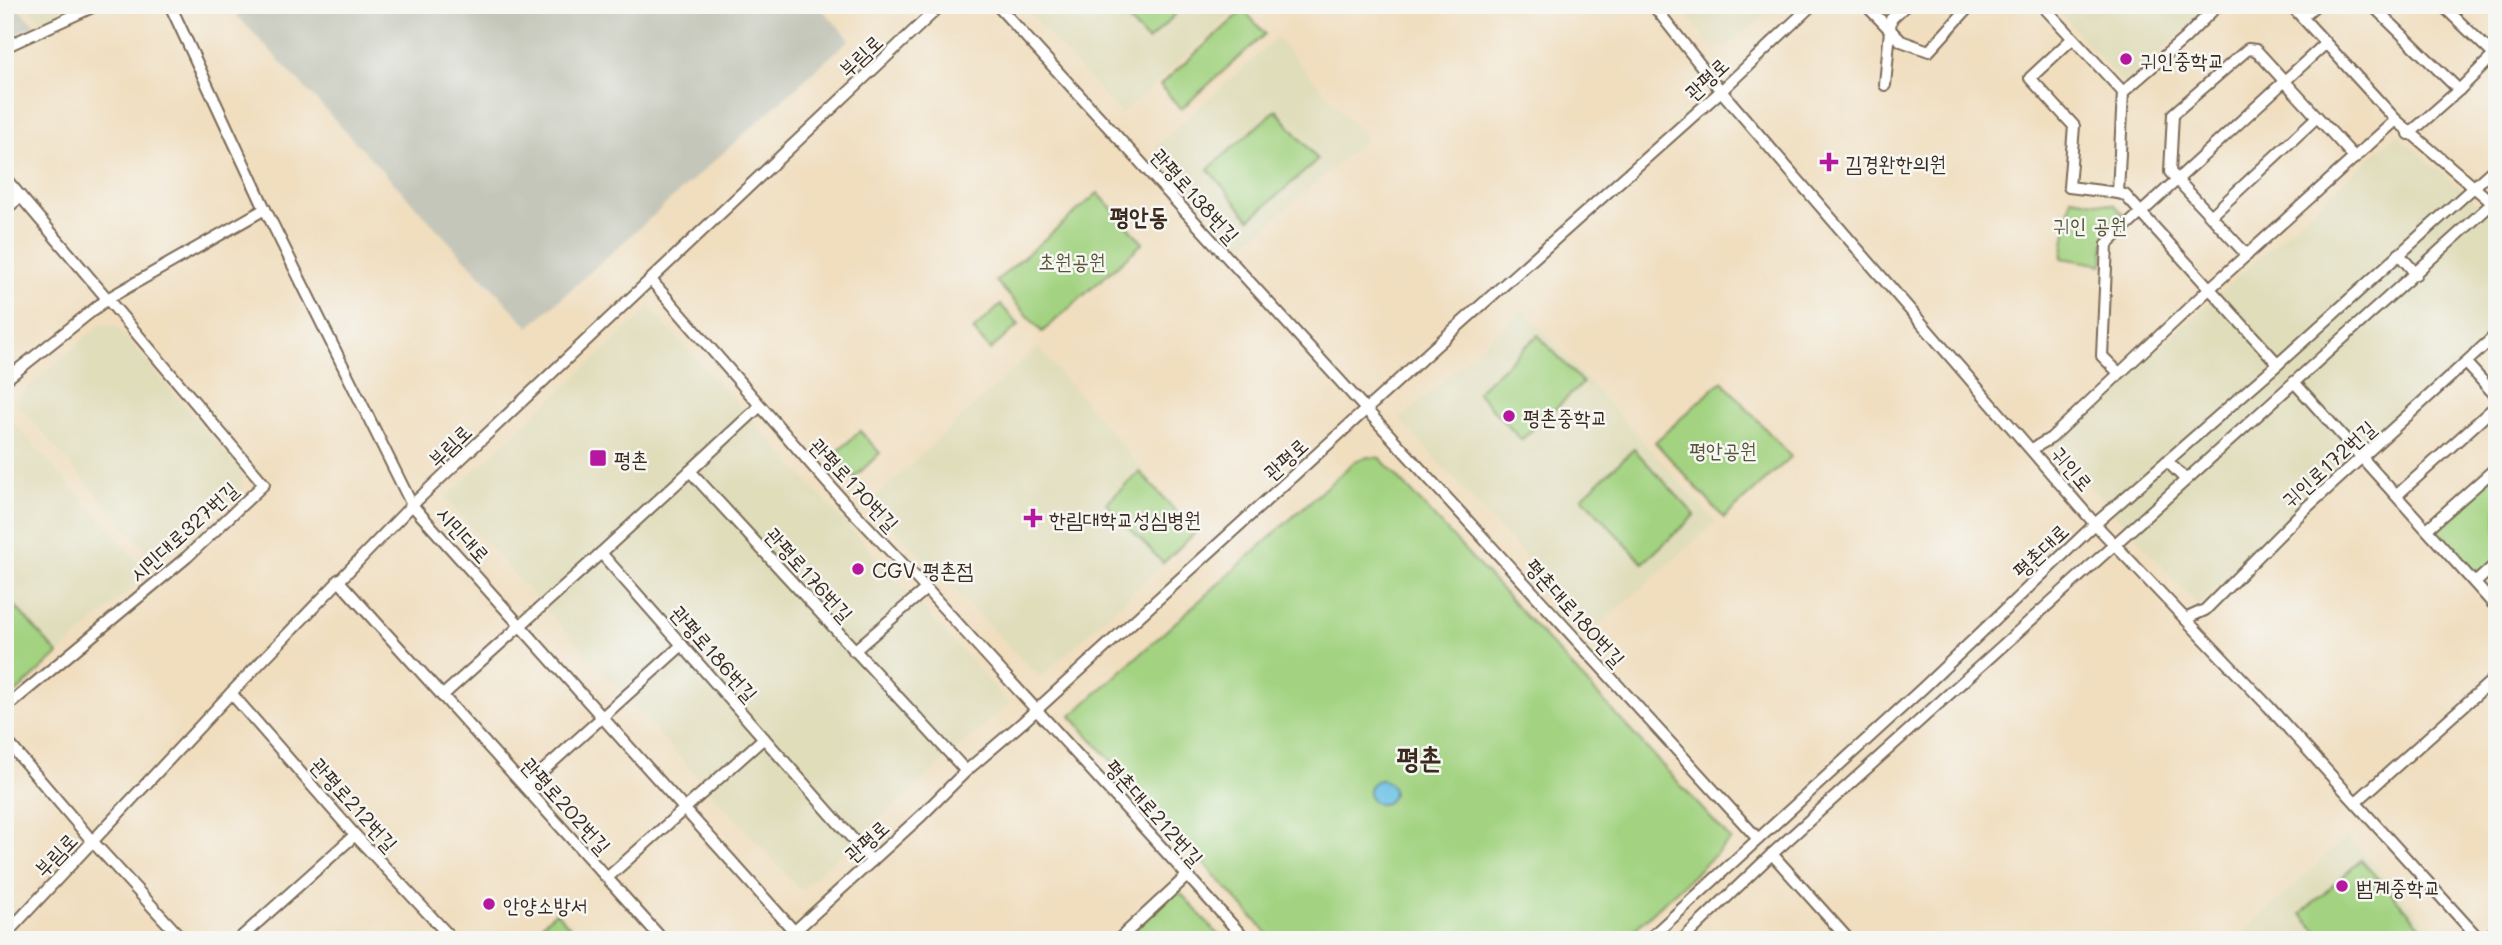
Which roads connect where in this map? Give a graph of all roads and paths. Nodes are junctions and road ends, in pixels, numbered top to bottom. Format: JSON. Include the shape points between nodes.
{"nodes":[{"id":1,"x":97,"y":5,"type":"edge"},
{"id":2,"x":170,"y":5,"type":"edge"},
{"id":3,"x":941,"y":5,"type":"edge"},
{"id":4,"x":997,"y":5,"type":"edge"},
{"id":5,"x":1653,"y":5,"type":"edge"},
{"id":6,"x":1812,"y":5,"type":"edge"},
{"id":7,"x":1866,"y":5,"type":"edge"},
{"id":8,"x":1906,"y":5,"type":"edge"},
{"id":9,"x":1975,"y":5,"type":"edge"},
{"id":10,"x":2042,"y":5,"type":"edge"},
{"id":11,"x":2218,"y":5,"type":"edge"},
{"id":12,"x":2291,"y":5,"type":"edge"},
{"id":13,"x":2316,"y":5,"type":"edge"},
{"id":14,"x":2372,"y":5,"type":"edge"},
{"id":15,"x":2442,"y":5,"type":"edge"},
{"id":16,"x":2302,"y":18,"type":"junction"},
{"id":17,"x":1890,"y":32,"type":"junction"},
{"id":18,"x":2072,"y":39,"type":"junction"},
{"id":19,"x":2325,"y":44,"type":"junction"},
{"id":20,"x":5,"y":47,"type":"edge"},
{"id":21,"x":2283,"y":81,"type":"junction"},
{"id":22,"x":1885,"y":85,"type":"dead end"},
{"id":23,"x":2459,"y":90,"type":"junction"},
{"id":24,"x":1721,"y":91,"type":"junction"},
{"id":25,"x":2123,"y":92,"type":"junction"},
{"id":26,"x":2317,"y":117,"type":"junction"},
{"id":27,"x":2396,"y":120,"type":"junction"},
{"id":28,"x":2409,"y":134,"type":"junction"},
{"id":29,"x":2355,"y":158,"type":"junction"},
{"id":30,"x":2497,"y":166,"type":"edge"},
{"id":31,"x":5,"y":178,"type":"edge"},
{"id":32,"x":2176,"y":179,"type":"junction"},
{"id":33,"x":2475,"y":188,"type":"junction"},
{"id":34,"x":2118,"y":193,"type":"junction"},
{"id":35,"x":20,"y":197,"type":"junction"},
{"id":36,"x":2495,"y":203,"type":"edge"},
{"id":37,"x":265,"y":209,"type":"junction"},
{"id":38,"x":5,"y":210,"type":"edge"},
{"id":39,"x":2140,"y":213,"type":"junction"},
{"id":40,"x":2212,"y":215,"type":"junction"},
{"id":41,"x":2399,"y":254,"type":"junction"},
{"id":42,"x":2247,"y":255,"type":"junction"},
{"id":43,"x":2416,"y":274,"type":"junction"},
{"id":44,"x":651,"y":280,"type":"junction"},
{"id":45,"x":2209,"y":289,"type":"junction"},
{"id":46,"x":107,"y":299,"type":"junction"},
{"id":47,"x":2497,"y":334,"type":"edge"},
{"id":48,"x":2466,"y":363,"type":"junction"},
{"id":49,"x":2278,"y":364,"type":"junction"},
{"id":50,"x":2119,"y":373,"type":"junction"},
{"id":51,"x":5,"y":380,"type":"edge"},
{"id":52,"x":2294,"y":382,"type":"junction"},
{"id":53,"x":2497,"y":397,"type":"edge"},
{"id":54,"x":2497,"y":405,"type":"edge"},
{"id":55,"x":759,"y":407,"type":"junction"},
{"id":56,"x":1366,"y":411,"type":"junction"},
{"id":57,"x":2032,"y":449,"type":"junction"},
{"id":58,"x":2362,"y":458,"type":"junction"},
{"id":59,"x":2167,"y":461,"type":"junction"},
{"id":60,"x":2497,"y":467,"type":"edge"},
{"id":61,"x":690,"y":471,"type":"junction"},
{"id":62,"x":2185,"y":479,"type":"junction"},
{"id":63,"x":2397,"y":495,"type":"junction"},
{"id":64,"x":412,"y":505,"type":"junction"},
{"id":65,"x":2095,"y":524,"type":"junction"},
{"id":66,"x":2427,"y":529,"type":"junction"},
{"id":67,"x":2114,"y":545,"type":"junction"},
{"id":68,"x":601,"y":553,"type":"junction"},
{"id":69,"x":2497,"y":563,"type":"edge"},
{"id":70,"x":338,"y":580,"type":"junction"},
{"id":71,"x":2475,"y":583,"type":"junction"},
{"id":72,"x":926,"y":589,"type":"junction"},
{"id":73,"x":2497,"y":608,"type":"edge"},
{"id":74,"x":2185,"y":619,"type":"junction"},
{"id":75,"x":519,"y":625,"type":"junction"},
{"id":76,"x":682,"y":645,"type":"junction"},
{"id":77,"x":854,"y":651,"type":"junction"},
{"id":78,"x":2497,"y":676,"type":"edge"},
{"id":79,"x":231,"y":693,"type":"junction"},
{"id":80,"x":442,"y":696,"type":"junction"},
{"id":81,"x":5,"y":708,"type":"edge"},
{"id":82,"x":1037,"y":709,"type":"junction"},
{"id":83,"x":603,"y":718,"type":"junction"},
{"id":84,"x":764,"y":738,"type":"junction"},
{"id":85,"x":5,"y":739,"type":"edge"},
{"id":86,"x":966,"y":771,"type":"junction"},
{"id":87,"x":525,"y":787,"type":"junction"},
{"id":88,"x":2357,"y":803,"type":"junction"},
{"id":89,"x":685,"y":808,"type":"junction"},
{"id":90,"x":355,"y":835,"type":"junction"},
{"id":91,"x":1758,"y":839,"type":"junction"},
{"id":92,"x":93,"y":842,"type":"junction"},
{"id":93,"x":1772,"y":854,"type":"junction"},
{"id":94,"x":872,"y":861,"type":"junction"},
{"id":95,"x":1188,"y":876,"type":"junction"},
{"id":96,"x":607,"y":878,"type":"junction"},
{"id":97,"x":2497,"y":929,"type":"edge"},
{"id":98,"x":5,"y":935,"type":"edge"},
{"id":99,"x":798,"y":935,"type":"edge"},
{"id":100,"x":183,"y":940,"type":"edge"},
{"id":101,"x":238,"y":940,"type":"edge"},
{"id":102,"x":453,"y":940,"type":"edge"},
{"id":103,"x":663,"y":940,"type":"edge"},
{"id":104,"x":785,"y":940,"type":"edge"},
{"id":105,"x":1118,"y":940,"type":"edge"},
{"id":106,"x":1246,"y":940,"type":"edge"},
{"id":107,"x":1648,"y":940,"type":"edge"},
{"id":108,"x":1682,"y":940,"type":"edge"},
{"id":109,"x":1849,"y":940,"type":"edge"},
{"id":110,"x":2483,"y":940,"type":"edge"}],
"edges":[{"from":1,"to":20,"type":"street"},
{"from":2,"to":37,"type":"street","name":"시민대로"},
{"from":3,"to":44,"type":"street","name":"부림로"},
{"from":4,"to":56,"type":"street","name":"관평로138번길"},
{"from":5,"to":24,"type":"street","name":"귀인로"},
{"from":6,"to":24,"type":"street","name":"관평로"},
{"from":7,"to":17,"type":"street"},
{"from":8,"to":17,"type":"street","via":[[1891,19]]},
{"from":9,"to":17,"type":"street","via":[[1929,51]]},
{"from":10,"to":18,"type":"street"},
{"from":11,"to":25,"type":"street"},
{"from":12,"to":16,"type":"street"},
{"from":13,"to":16,"type":"street"},
{"from":14,"to":23,"type":"street"},
{"from":15,"to":23,"type":"street","via":[[2494,55]]},
{"from":16,"to":19,"type":"street"},
{"from":17,"to":22,"type":"street"},
{"from":18,"to":25,"type":"street"},
{"from":18,"to":34,"type":"street","via":[[2030,78],[2074,126],[2069,187]]},
{"from":19,"to":21,"type":"street"},
{"from":19,"to":27,"type":"street"},
{"from":21,"to":26,"type":"street"},
{"from":21,"to":32,"type":"street"},
{"from":21,"to":32,"type":"street","via":[[2256,50],[2248,49],[2173,114],[2170,172]]},
{"from":23,"to":28,"type":"street"},
{"from":24,"to":56,"type":"street","name":"관평로"},
{"from":24,"to":57,"type":"street","name":"귀인로"},
{"from":25,"to":34,"type":"street"},
{"from":26,"to":29,"type":"street"},
{"from":26,"to":40,"type":"street"},
{"from":27,"to":28,"type":"street"},
{"from":27,"to":29,"type":"street"},
{"from":28,"to":33,"type":"street"},
{"from":29,"to":42,"type":"street"},
{"from":30,"to":33,"type":"street","name":"평촌대로"},
{"from":31,"to":35,"type":"street","name":"시민대로327번길"},
{"from":32,"to":39,"type":"street"},
{"from":32,"to":40,"type":"street"},
{"from":33,"to":36,"type":"street"},
{"from":33,"to":41,"type":"street","name":"평촌대로"},
{"from":34,"to":39,"type":"street"},
{"from":35,"to":38,"type":"street"},
{"from":35,"to":46,"type":"street","name":"시민대로327번길"},
{"from":36,"to":43,"type":"street"},
{"from":37,"to":46,"type":"street"},
{"from":37,"to":64,"type":"street","name":"시민대로"},
{"from":39,"to":45,"type":"street"},
{"from":39,"to":50,"type":"street","via":[[2107,244],[2102,356]]},
{"from":40,"to":42,"type":"street"},
{"from":41,"to":43,"type":"street"},
{"from":41,"to":49,"type":"street","name":"평촌대로"},
{"from":42,"to":45,"type":"street"},
{"from":43,"to":52,"type":"street"},
{"from":44,"to":55,"type":"street","name":"관평로170번길"},
{"from":44,"to":64,"type":"street","name":"부림로"},
{"from":45,"to":49,"type":"street"},
{"from":45,"to":50,"type":"street"},
{"from":46,"to":51,"type":"street"},
{"from":46,"to":81,"type":"street","name":"시민대로327번길","via":[[264,484],[187,557]]},
{"from":47,"to":48,"type":"street","name":"귀인로172번길"},
{"from":48,"to":53,"type":"street"},
{"from":48,"to":58,"type":"street","name":"귀인로172번길"},
{"from":49,"to":59,"type":"street","name":"평촌대로"},
{"from":50,"to":57,"type":"street","via":[[2051,438]]},
{"from":52,"to":58,"type":"street"},
{"from":52,"to":62,"type":"street"},
{"from":54,"to":63,"type":"street"},
{"from":55,"to":61,"type":"street"},
{"from":55,"to":72,"type":"street","name":"관평로170번길"},
{"from":56,"to":82,"type":"street","name":"관평로"},
{"from":56,"to":91,"type":"street","name":"평촌대로180번길"},
{"from":57,"to":65,"type":"street","name":"귀인로"},
{"from":58,"to":63,"type":"street"},
{"from":58,"to":74,"type":"street","name":"귀인로172번길","via":[[2205,610]]},
{"from":59,"to":62,"type":"street"},
{"from":59,"to":65,"type":"street","name":"평촌대로"},
{"from":60,"to":66,"type":"street"},
{"from":61,"to":68,"type":"street"},
{"from":61,"to":77,"type":"street","name":"관평로176번길"},
{"from":62,"to":67,"type":"street"},
{"from":63,"to":66,"type":"street"},
{"from":64,"to":70,"type":"street","name":"부림로"},
{"from":64,"to":75,"type":"street","name":"시민대로"},
{"from":65,"to":67,"type":"street","name":"귀인로"},
{"from":65,"to":91,"type":"street","name":"평촌대로"},
{"from":66,"to":71,"type":"street"},
{"from":67,"to":74,"type":"street","name":"귀인로"},
{"from":67,"to":93,"type":"street"},
{"from":68,"to":75,"type":"street"},
{"from":68,"to":76,"type":"street","name":"관평로186번길"},
{"from":69,"to":71,"type":"street"},
{"from":70,"to":79,"type":"street","name":"부림로"},
{"from":70,"to":80,"type":"street","name":"관평로202번길"},
{"from":71,"to":73,"type":"street"},
{"from":72,"to":77,"type":"street"},
{"from":72,"to":82,"type":"street","name":"관평로170번길"},
{"from":74,"to":88,"type":"street","name":"귀인로"},
{"from":75,"to":80,"type":"street"},
{"from":75,"to":83,"type":"street","name":"시민대로"},
{"from":76,"to":83,"type":"street"},
{"from":76,"to":84,"type":"street","name":"관평로186번길"},
{"from":77,"to":86,"type":"street","name":"관평로176번길"},
{"from":78,"to":88,"type":"street"},
{"from":79,"to":90,"type":"street","name":"관평로212번길"},
{"from":79,"to":92,"type":"street","name":"부림로"},
{"from":80,"to":87,"type":"street","name":"관평로202번길"},
{"from":82,"to":86,"type":"street","name":"관평로"},
{"from":82,"to":95,"type":"street","name":"평촌대로212번길"},
{"from":83,"to":87,"type":"street"},
{"from":83,"to":89,"type":"street","name":"시민대로"},
{"from":84,"to":89,"type":"street"},
{"from":84,"to":94,"type":"street","name":"관평로186번길"},
{"from":85,"to":92,"type":"street"},
{"from":86,"to":94,"type":"street","name":"관평로"},
{"from":87,"to":96,"type":"street","name":"관평로202번길"},
{"from":88,"to":110,"type":"street","name":"귀인로"},
{"from":89,"to":96,"type":"street"},
{"from":89,"to":99,"type":"street","name":"시민대로"},
{"from":90,"to":101,"type":"street"},
{"from":90,"to":102,"type":"street","name":"관평로212번길"},
{"from":91,"to":107,"type":"street","name":"평촌대로"},
{"from":92,"to":98,"type":"street","name":"부림로"},
{"from":92,"to":100,"type":"street"},
{"from":93,"to":108,"type":"street"},
{"from":93,"to":109,"type":"street"},
{"from":94,"to":99,"type":"street","name":"관평로"},
{"from":95,"to":105,"type":"street"},
{"from":95,"to":106,"type":"street","name":"평촌대로212번길"},
{"from":96,"to":103,"type":"street","name":"관평로202번길"},
{"from":97,"to":110,"type":"street"},
{"from":99,"to":104,"type":"street","name":"관평로"}]}
